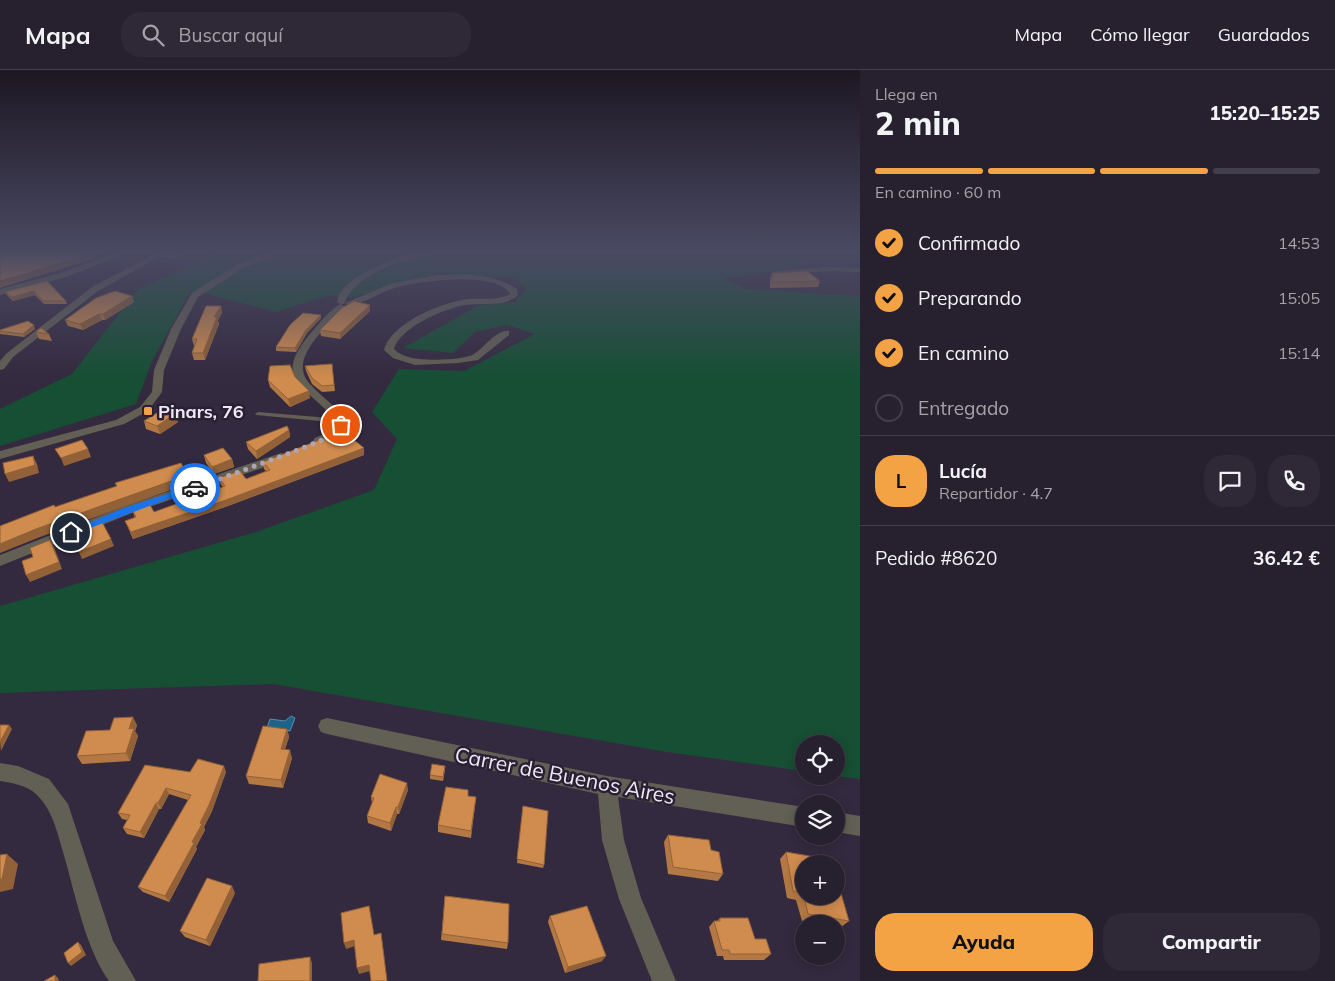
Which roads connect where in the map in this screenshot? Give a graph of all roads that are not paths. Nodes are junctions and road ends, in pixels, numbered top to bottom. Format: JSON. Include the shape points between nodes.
{"nodes":[{"id":1,"x":90,"y":294,"type":"edge"},
{"id":2,"x":197,"y":294,"type":"edge"},
{"id":3,"x":344,"y":294,"type":"edge"},
{"id":4,"x":373,"y":294,"type":"edge"},
{"id":5,"x":514,"y":294,"type":"edge"},
{"id":6,"x":344,"y":304,"type":"junction"},
{"id":7,"x":506,"y":333,"type":"dead end"},
{"id":8,"x":0,"y":367,"type":"edge"},
{"id":9,"x":258,"y":414,"type":"dead end"},
{"id":10,"x":341,"y":421,"type":"junction"},
{"id":11,"x":310,"y":445,"type":"edge"},
{"id":12,"x":293,"y":452,"type":"edge"},
{"id":13,"x":0,"y":455,"type":"edge"},
{"id":14,"x":0,"y":561,"type":"edge"},
{"id":15,"x":327,"y":726,"type":"dead end"},
{"id":16,"x":0,"y":772,"type":"edge"},
{"id":17,"x":607,"y":786,"type":"junction"},
{"id":18,"x":795,"y":816,"type":"edge"},
{"id":19,"x":845,"y":824,"type":"edge"},
{"id":20,"x":860,"y":826,"type":"edge"},
{"id":21,"x":124,"y":981,"type":"edge"},
{"id":22,"x":664,"y":981,"type":"edge"}],
"edges":[{"from":1,"to":8,"type":"street","via":[[10,355]]},
{"from":2,"to":13,"type":"street","via":[[176,329],[159,370],[157,392],[144,409],[120,422]]},
{"from":3,"to":6,"type":"street","via":[[341,297]]},
{"from":4,"to":6,"type":"street"},
{"from":5,"to":7,"type":"street","via":[[506,299],[463,302],[442,308],[399,334],[391,341],[389,350],[414,361],[476,358]]},
{"from":6,"to":10,"type":"street","via":[[320,326],[308,343],[298,363],[297,374]]},
{"from":9,"to":10,"type":"lane"},
{"from":10,"to":11,"type":"street","via":[[334,435]]},
{"from":12,"to":14,"type":"street","via":[[127,510]]},
{"from":15,"to":17,"type":"street","name":"Carrer de Buenos Aires"},
{"from":16,"to":21,"type":"street","via":[[42,786],[61,811],[102,944]]},
{"from":17,"to":18,"type":"street","name":"Carrer de Buenos Aires"},
{"from":17,"to":22,"type":"street","via":[[613,840],[630,899]]},
{"from":19,"to":20,"type":"street"}]}
